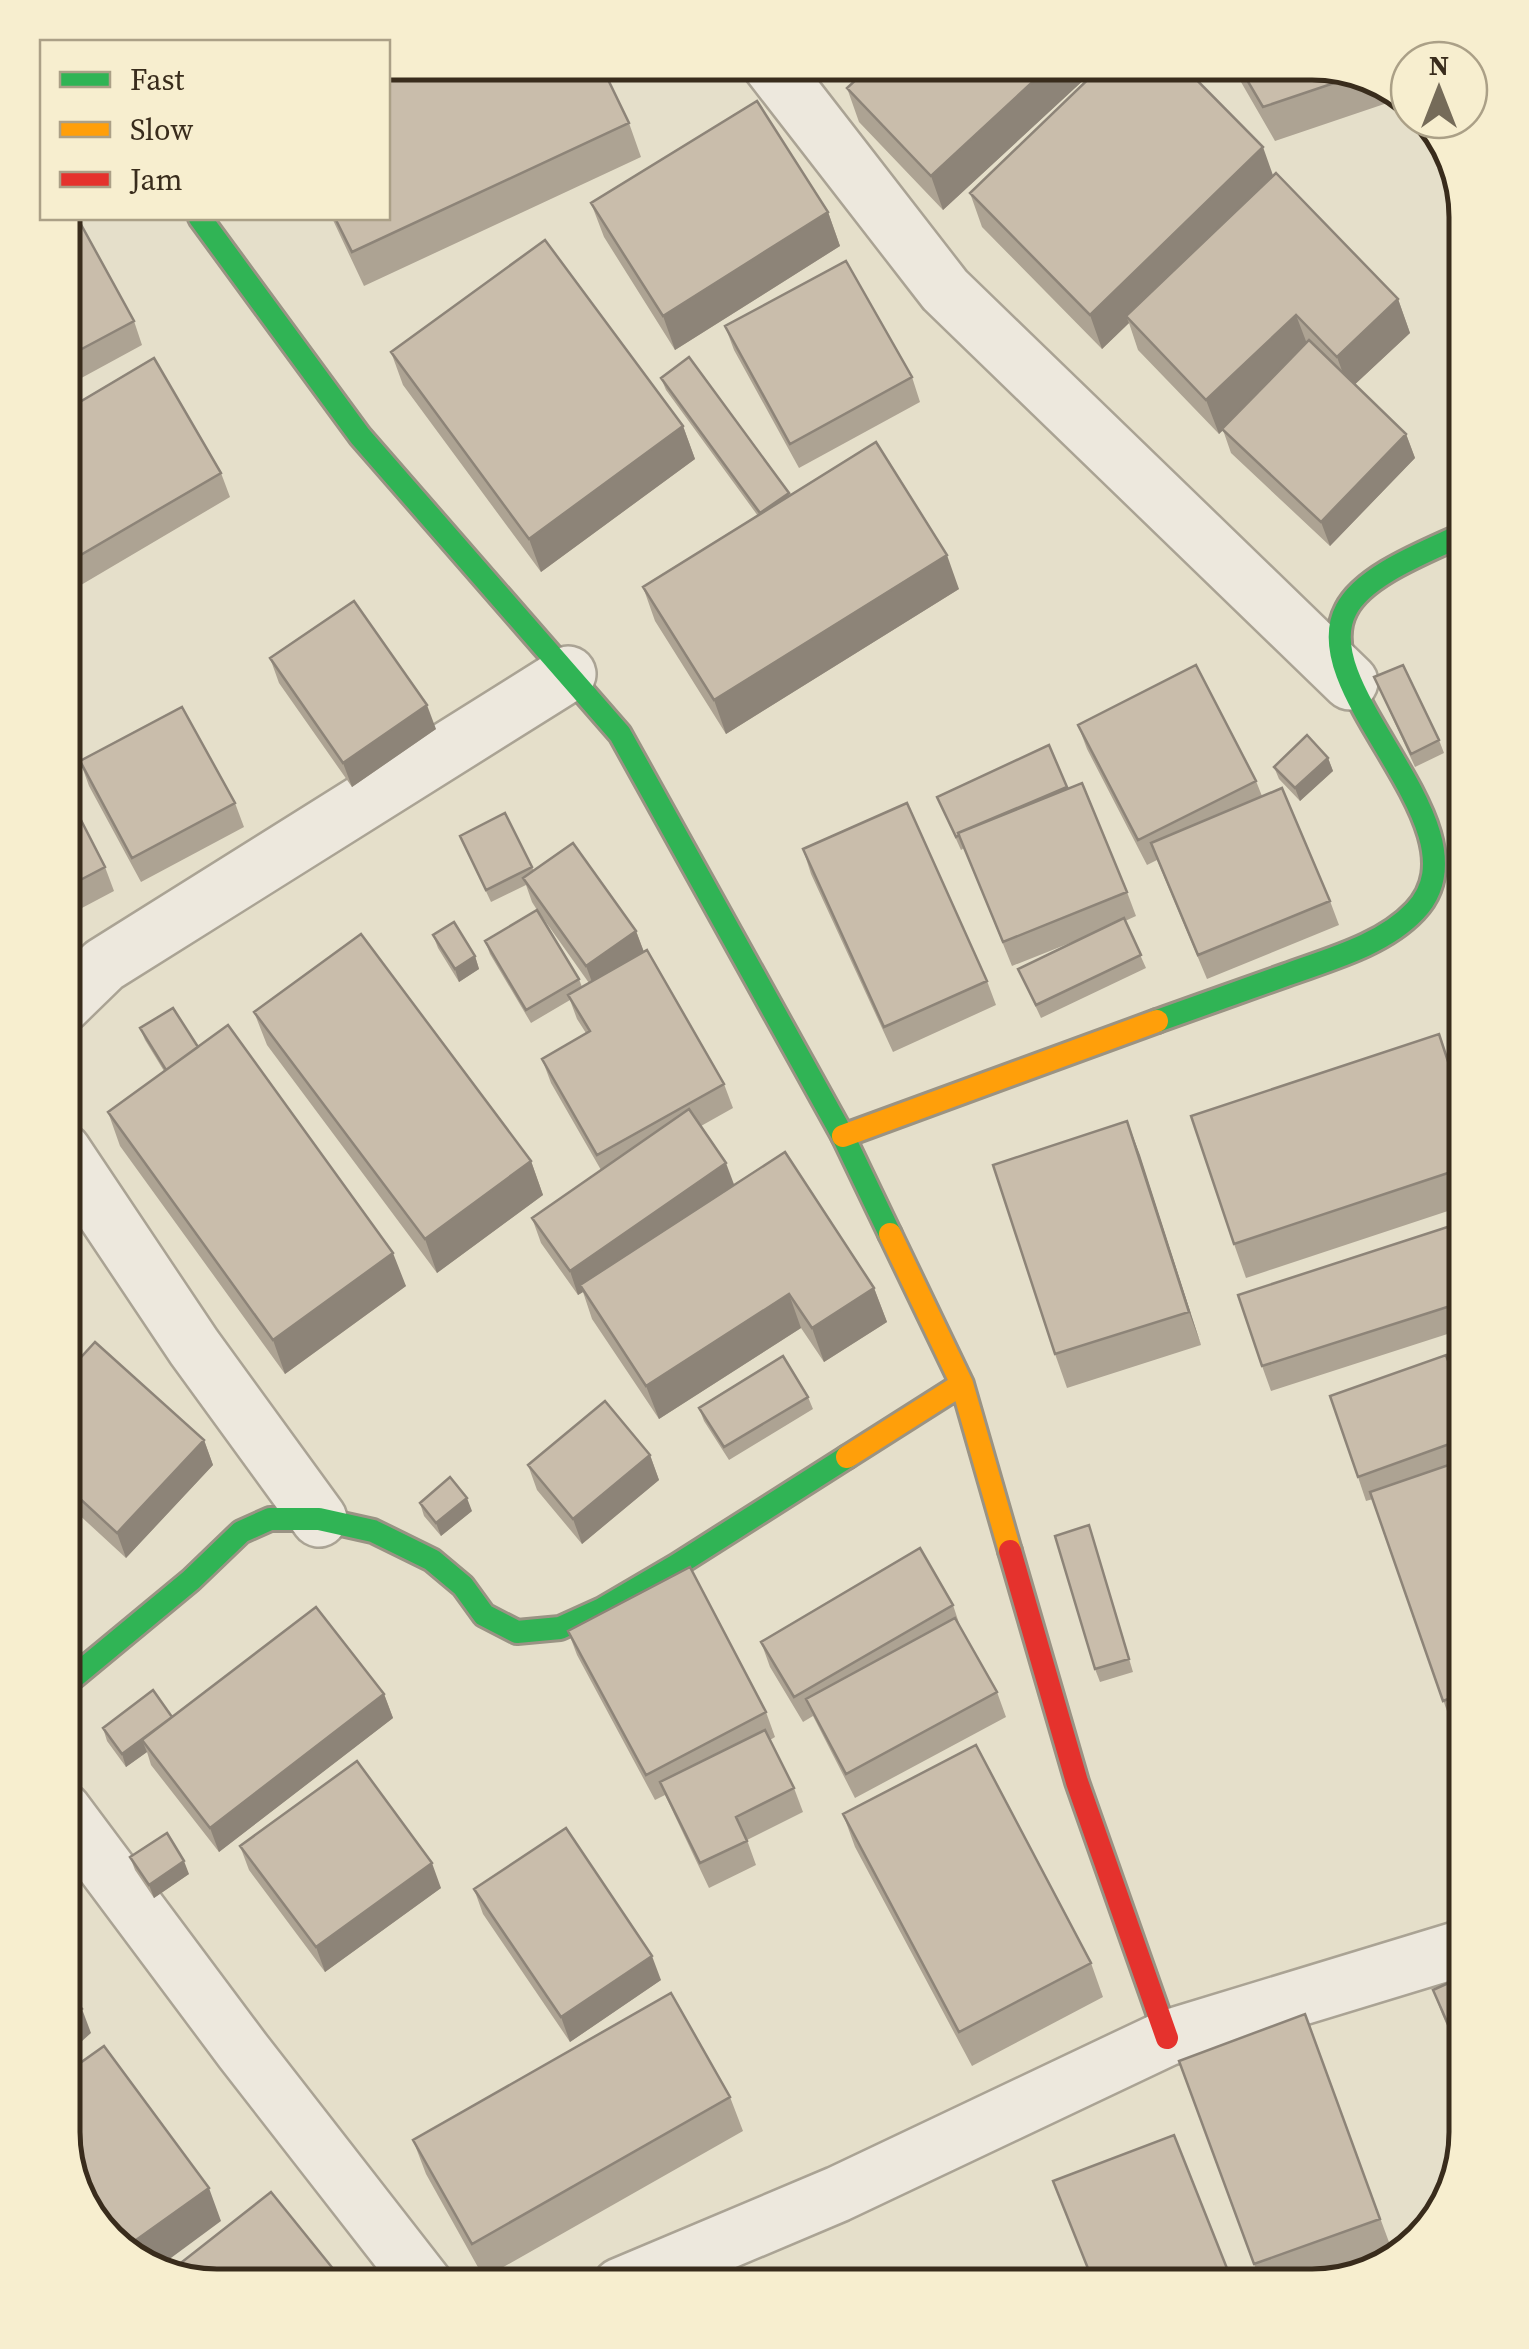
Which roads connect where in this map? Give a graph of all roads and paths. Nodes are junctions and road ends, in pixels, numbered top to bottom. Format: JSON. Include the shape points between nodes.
{"nodes":[{"id":1,"x":782,"y":80,"type":"edge"},
{"id":2,"x":201,"y":220,"type":"edge"},
{"id":3,"x":1449,"y":542,"type":"edge"},
{"id":4,"x":568,"y":674,"type":"junction"},
{"id":5,"x":1350,"y":682,"type":"junction"},
{"id":6,"x":80,"y":988,"type":"edge"},
{"id":7,"x":843,"y":1136,"type":"junction"},
{"id":8,"x":80,"y":1176,"type":"edge"},
{"id":9,"x":962,"y":1384,"type":"junction"},
{"id":10,"x":319,"y":1518,"type":"junction"},
{"id":11,"x":80,"y":1671,"type":"edge"},
{"id":12,"x":80,"y":1834,"type":"edge"},
{"id":13,"x":1449,"y":1952,"type":"edge"},
{"id":14,"x":1167,"y":2038,"type":"junction"},
{"id":15,"x":413,"y":2269,"type":"edge"},
{"id":16,"x":660,"y":2269,"type":"edge"}],
"edges":[{"from":1,"to":5,"type":"street","via":[[946,290]]},
{"from":2,"to":4,"type":"street","via":[[360,436]]},
{"from":3,"to":5,"type":"street","via":[[1372,582],[1345,611],[1340,646]]},
{"from":4,"to":6,"type":"street","via":[[104,965]]},
{"from":4,"to":7,"type":"street","via":[[620,734]]},
{"from":5,"to":7,"type":"street","via":[[1422,816],[1436,864],[1430,890],[1409,916],[1382,938],[1340,955]]},
{"from":7,"to":9,"type":"street"},
{"from":8,"to":10,"type":"street"},
{"from":9,"to":10,"type":"street","via":[[678,1565],[560,1628],[517,1632],[484,1615],[432,1560],[373,1531]]},
{"from":9,"to":14,"type":"street","via":[[1077,1782]]},
{"from":10,"to":11,"type":"street","via":[[270,1518],[242,1532]]},
{"from":12,"to":15,"type":"street"},
{"from":13,"to":14,"type":"street"},
{"from":14,"to":16,"type":"street","via":[[838,2194]]}]}
